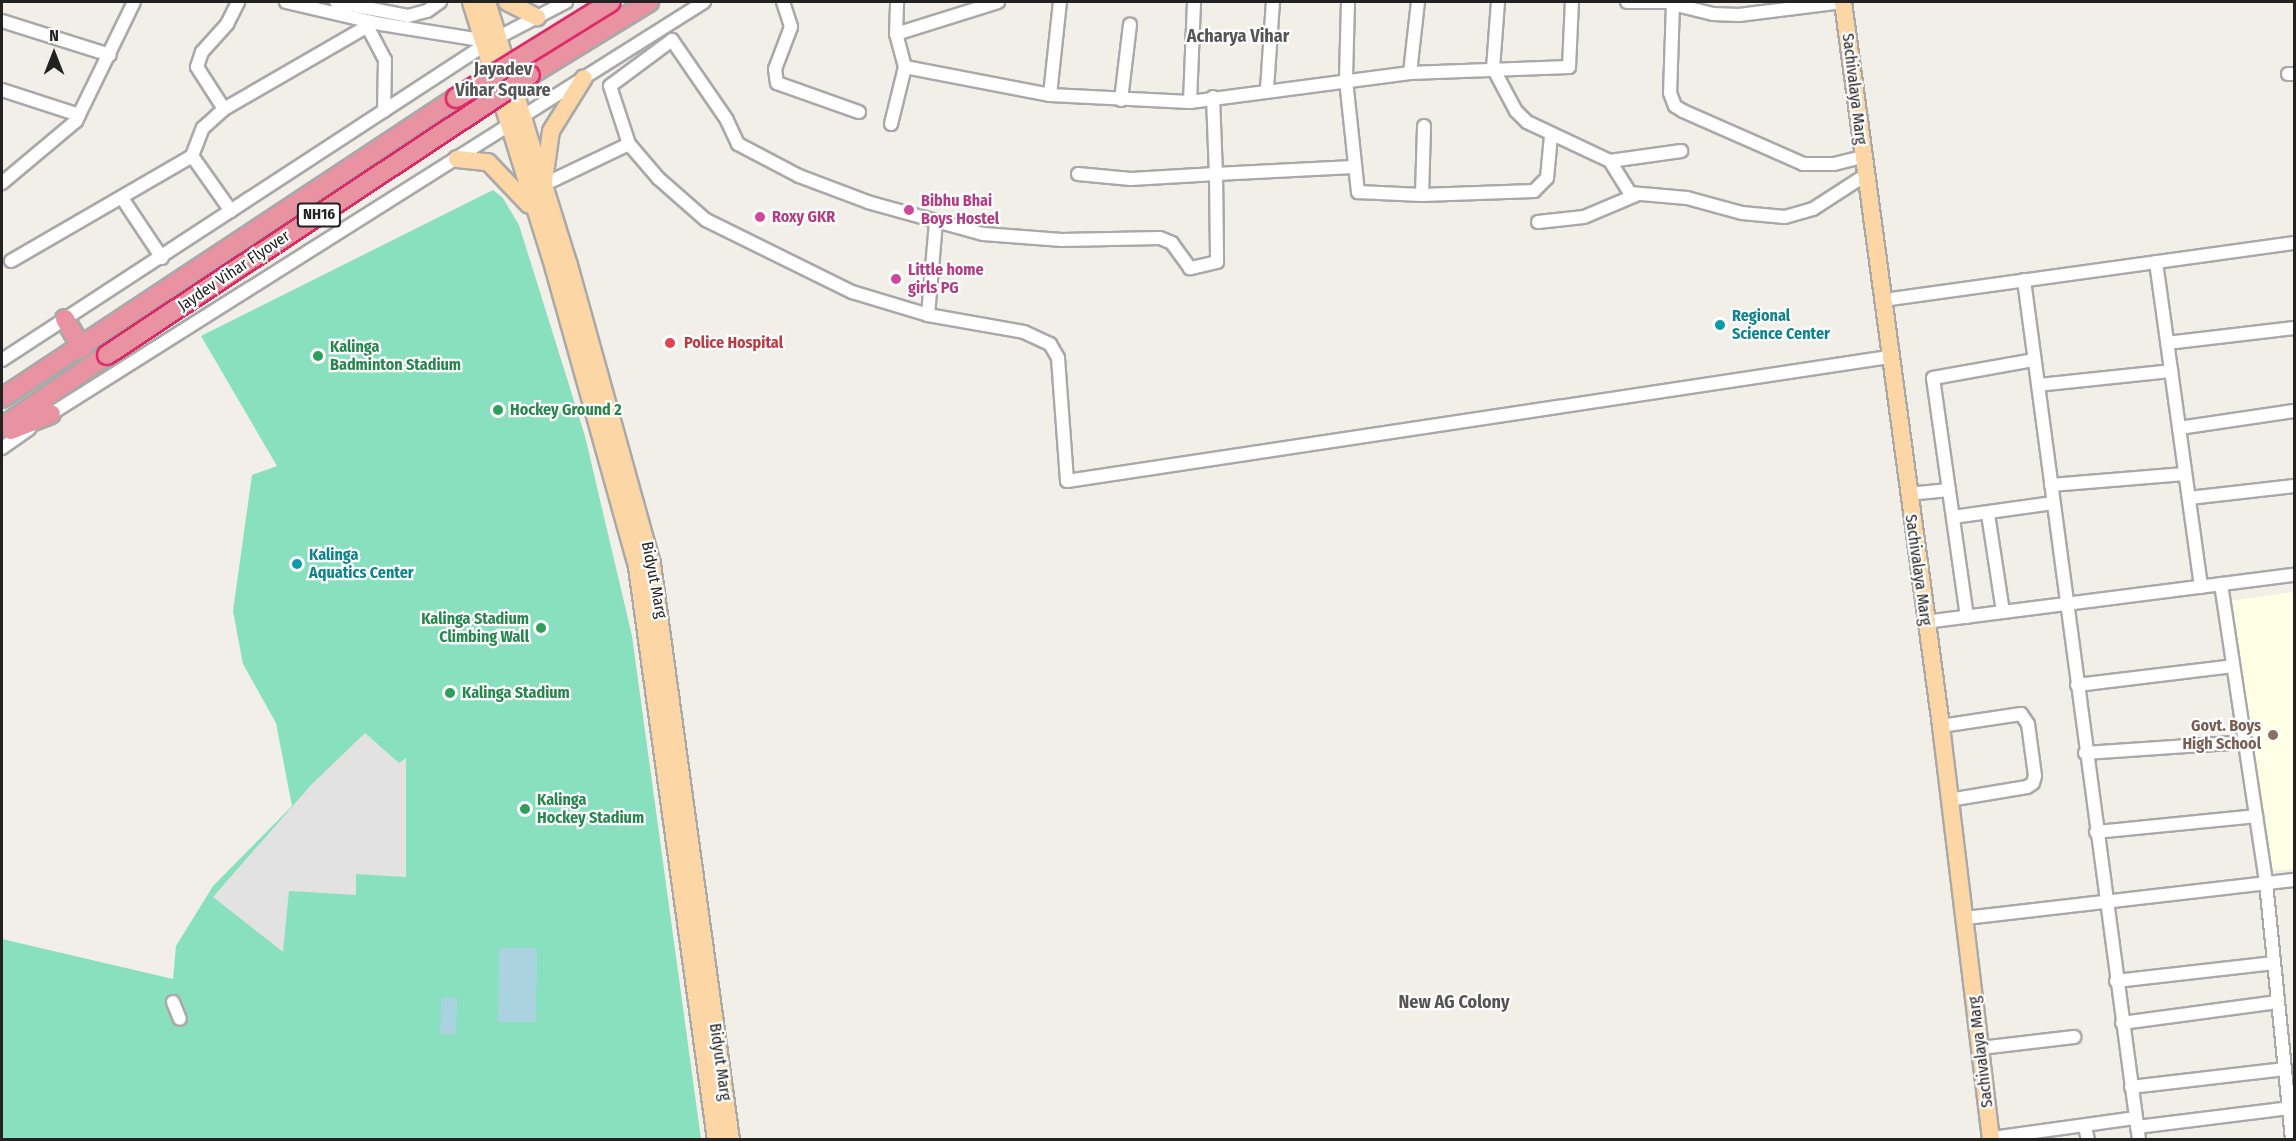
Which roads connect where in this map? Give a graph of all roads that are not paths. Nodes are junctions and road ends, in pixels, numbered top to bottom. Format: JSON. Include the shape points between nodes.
{"nodes":[{"id":1,"x":134,"y":2,"type":"edge"},
{"id":2,"x":238,"y":2,"type":"edge"},
{"id":3,"x":286,"y":2,"type":"edge"},
{"id":4,"x":336,"y":2,"type":"edge"},
{"id":5,"x":440,"y":2,"type":"edge"},
{"id":6,"x":471,"y":2,"type":"edge"},
{"id":7,"x":487,"y":2,"type":"edge"},
{"id":8,"x":507,"y":2,"type":"edge"},
{"id":9,"x":566,"y":2,"type":"edge"},
{"id":10,"x":611,"y":2,"type":"edge"},
{"id":11,"x":649,"y":2,"type":"edge"},
{"id":12,"x":704,"y":2,"type":"edge"},
{"id":13,"x":783,"y":2,"type":"edge"},
{"id":14,"x":897,"y":2,"type":"edge"},
{"id":15,"x":998,"y":2,"type":"edge"},
{"id":16,"x":1060,"y":2,"type":"edge"},
{"id":17,"x":1194,"y":2,"type":"edge"},
{"id":18,"x":1273,"y":2,"type":"edge"},
{"id":19,"x":1348,"y":2,"type":"edge"},
{"id":20,"x":1418,"y":2,"type":"edge"},
{"id":21,"x":1498,"y":2,"type":"edge"},
{"id":22,"x":1572,"y":2,"type":"edge"},
{"id":23,"x":1628,"y":2,"type":"edge"},
{"id":24,"x":1843,"y":2,"type":"edge"},
{"id":25,"x":1674,"y":3,"type":"edge"},
{"id":26,"x":537,"y":17,"type":"junction"},
{"id":27,"x":2,"y":21,"type":"edge"},
{"id":28,"x":366,"y":23,"type":"junction"},
{"id":29,"x":1130,"y":24,"type":"dead end"},
{"id":30,"x":896,"y":34,"type":"junction"},
{"id":31,"x":487,"y":41,"type":"junction"},
{"id":32,"x":110,"y":55,"type":"junction"},
{"id":33,"x":905,"y":67,"type":"junction"},
{"id":34,"x":1493,"y":68,"type":"junction"},
{"id":35,"x":1410,"y":72,"type":"junction"},
{"id":36,"x":584,"y":78,"type":"junction"},
{"id":37,"x":1346,"y":80,"type":"junction"},
{"id":38,"x":1267,"y":89,"type":"junction"},
{"id":39,"x":2,"y":90,"type":"edge"},
{"id":40,"x":1050,"y":95,"type":"junction"},
{"id":41,"x":1213,"y":97,"type":"junction"},
{"id":42,"x":1121,"y":100,"type":"junction"},
{"id":43,"x":1190,"y":102,"type":"junction"},
{"id":44,"x":224,"y":109,"type":"junction"},
{"id":45,"x":384,"y":111,"type":"junction"},
{"id":46,"x":859,"y":112,"type":"dead end"},
{"id":47,"x":79,"y":115,"type":"junction"},
{"id":48,"x":515,"y":124,"type":"junction"},
{"id":49,"x":891,"y":124,"type":"dead end"},
{"id":50,"x":1424,"y":126,"type":"dead end"},
{"id":51,"x":1551,"y":136,"type":"junction"},
{"id":52,"x":629,"y":144,"type":"junction"},
{"id":53,"x":1681,"y":151,"type":"dead end"},
{"id":54,"x":192,"y":156,"type":"junction"},
{"id":55,"x":1863,"y":157,"type":"junction"},
{"id":56,"x":457,"y":159,"type":"junction"},
{"id":57,"x":1610,"y":160,"type":"junction"},
{"id":58,"x":1353,"y":167,"type":"junction"},
{"id":59,"x":1078,"y":174,"type":"dead end"},
{"id":60,"x":1216,"y":174,"type":"junction"},
{"id":61,"x":1867,"y":174,"type":"junction"},
{"id":62,"x":2,"y":183,"type":"edge"},
{"id":63,"x":543,"y":185,"type":"junction"},
{"id":64,"x":1422,"y":195,"type":"junction"},
{"id":65,"x":1636,"y":195,"type":"junction"},
{"id":66,"x":122,"y":198,"type":"junction"},
{"id":67,"x":231,"y":211,"type":"junction"},
{"id":68,"x":535,"y":213,"type":"junction"},
{"id":69,"x":936,"y":222,"type":"junction"},
{"id":70,"x":1538,"y":222,"type":"dead end"},
{"id":71,"x":2295,"y":243,"type":"edge"},
{"id":72,"x":162,"y":258,"type":"junction"},
{"id":73,"x":11,"y":261,"type":"dead end"},
{"id":74,"x":2156,"y":262,"type":"junction"},
{"id":75,"x":2024,"y":280,"type":"junction"},
{"id":76,"x":1883,"y":300,"type":"junction"},
{"id":77,"x":928,"y":315,"type":"junction"},
{"id":78,"x":65,"y":319,"type":"junction"},
{"id":79,"x":2295,"y":328,"type":"edge"},
{"id":80,"x":2167,"y":343,"type":"junction"},
{"id":81,"x":89,"y":344,"type":"junction"},
{"id":82,"x":1889,"y":357,"type":"junction"},
{"id":83,"x":2,"y":360,"type":"edge"},
{"id":84,"x":2034,"y":360,"type":"junction"},
{"id":85,"x":2171,"y":371,"type":"junction"},
{"id":86,"x":2038,"y":386,"type":"junction"},
{"id":87,"x":2,"y":398,"type":"edge"},
{"id":88,"x":2295,"y":411,"type":"edge"},
{"id":89,"x":51,"y":414,"type":"junction"},
{"id":90,"x":2,"y":427,"type":"edge"},
{"id":91,"x":2179,"y":428,"type":"junction"},
{"id":92,"x":2,"y":433,"type":"edge"},
{"id":93,"x":2,"y":448,"type":"edge"},
{"id":94,"x":2186,"y":474,"type":"junction"},
{"id":95,"x":2050,"y":485,"type":"junction"},
{"id":96,"x":2295,"y":486,"type":"edge"},
{"id":97,"x":1949,"y":490,"type":"junction"},
{"id":98,"x":1908,"y":494,"type":"junction"},
{"id":99,"x":2189,"y":498,"type":"junction"},
{"id":100,"x":2053,"y":503,"type":"junction"},
{"id":101,"x":1988,"y":514,"type":"junction"},
{"id":102,"x":1953,"y":518,"type":"junction"},
{"id":103,"x":2295,"y":575,"type":"edge"},
{"id":104,"x":2221,"y":584,"type":"junction"},
{"id":105,"x":2201,"y":587,"type":"junction"},
{"id":106,"x":2066,"y":604,"type":"junction"},
{"id":107,"x":2003,"y":612,"type":"junction"},
{"id":108,"x":1967,"y":617,"type":"junction"},
{"id":109,"x":1925,"y":622,"type":"junction"},
{"id":110,"x":2233,"y":666,"type":"junction"},
{"id":111,"x":2077,"y":685,"type":"junction"},
{"id":112,"x":1941,"y":726,"type":"junction"},
{"id":113,"x":2244,"y":742,"type":"junction"},
{"id":114,"x":2085,"y":753,"type":"junction"},
{"id":115,"x":1949,"y":800,"type":"junction"},
{"id":116,"x":2256,"y":816,"type":"junction"},
{"id":117,"x":2096,"y":832,"type":"junction"},
{"id":118,"x":2295,"y":880,"type":"edge"},
{"id":119,"x":2265,"y":883,"type":"junction"},
{"id":120,"x":2104,"y":901,"type":"junction"},
{"id":121,"x":1965,"y":918,"type":"junction"},
{"id":122,"x":2274,"y":963,"type":"junction"},
{"id":123,"x":2116,"y":981,"type":"junction"},
{"id":124,"x":173,"y":1002,"type":"dead end"},
{"id":125,"x":2278,"y":1002,"type":"junction"},
{"id":126,"x":180,"y":1019,"type":"dead end"},
{"id":127,"x":2122,"y":1023,"type":"junction"},
{"id":128,"x":2074,"y":1037,"type":"dead end"},
{"id":129,"x":1980,"y":1048,"type":"junction"},
{"id":130,"x":2285,"y":1069,"type":"junction"},
{"id":131,"x":2131,"y":1087,"type":"junction"},
{"id":132,"x":2289,"y":1108,"type":"junction"},
{"id":133,"x":2137,"y":1122,"type":"junction"},
{"id":134,"x":2085,"y":1127,"type":"junction"},
{"id":135,"x":1991,"y":1139,"type":"edge"},
{"id":136,"x":716,"y":1140,"type":"edge"},
{"id":137,"x":731,"y":1140,"type":"edge"},
{"id":138,"x":2088,"y":1140,"type":"edge"},
{"id":139,"x":2139,"y":1140,"type":"edge"},
{"id":140,"x":2292,"y":1140,"type":"edge"}],
"edges":[{"from":1,"to":32,"type":"street"},
{"from":2,"to":44,"type":"street","via":[[227,24],[202,52],[197,67]]},
{"from":3,"to":28,"type":"street"},
{"from":4,"to":5,"type":"street","via":[[408,16],[427,11]]},
{"from":6,"to":31,"type":"main road"},
{"from":7,"to":31,"type":"main road"},
{"from":8,"to":26,"type":"main road"},
{"from":9,"to":26,"type":"street"},
{"from":10,"to":81,"type":"highway","name":"Jaydev Vihar Flyover","number":"NH16","bridge":true,"via":[[456,98]]},
{"from":11,"to":90,"type":"highway","name":"Jaydev Vihar Flyover","number":"NH16","bridge":true,"via":[[447,128]]},
{"from":12,"to":36,"type":"street"},
{"from":13,"to":46,"type":"street","via":[[791,27],[775,69],[777,83]]},
{"from":14,"to":30,"type":"street"},
{"from":15,"to":30,"type":"street"},
{"from":16,"to":40,"type":"street"},
{"from":17,"to":43,"type":"street"},
{"from":18,"to":38,"type":"street"},
{"from":19,"to":37,"type":"street"},
{"from":20,"to":35,"type":"street"},
{"from":21,"to":34,"type":"street"},
{"from":22,"to":34,"type":"street","via":[[1569,67]]},
{"from":23,"to":25,"type":"street"},
{"from":24,"to":25,"type":"street","via":[[1738,15],[1713,14]]},
{"from":24,"to":55,"type":"main road","name":"Sachivalaya Marg"},
{"from":25,"to":55,"type":"street","via":[[1670,93],[1675,106],[1803,164],[1834,164]]},
{"from":26,"to":31,"type":"street"},
{"from":27,"to":32,"type":"street"},
{"from":28,"to":31,"type":"street"},
{"from":28,"to":44,"type":"street"},
{"from":28,"to":45,"type":"street","via":[[385,60]]},
{"from":29,"to":42,"type":"street"},
{"from":30,"to":33,"type":"street"},
{"from":31,"to":45,"type":"street"},
{"from":31,"to":48,"type":"main road","name":"Bidyut Marg"},
{"from":32,"to":47,"type":"street"},
{"from":33,"to":40,"type":"street"},
{"from":33,"to":49,"type":"street"},
{"from":34,"to":35,"type":"street"},
{"from":34,"to":51,"type":"street","via":[[1516,111]]},
{"from":35,"to":37,"type":"street"},
{"from":36,"to":48,"type":"street"},
{"from":36,"to":63,"type":"main road","via":[[550,131]]},
{"from":37,"to":38,"type":"street"},
{"from":37,"to":58,"type":"street"},
{"from":38,"to":41,"type":"street"},
{"from":39,"to":47,"type":"street"},
{"from":40,"to":42,"type":"street"},
{"from":41,"to":43,"type":"street"},
{"from":41,"to":60,"type":"street"},
{"from":42,"to":43,"type":"street"},
{"from":44,"to":54,"type":"street","via":[[199,135]]},
{"from":45,"to":67,"type":"street"},
{"from":47,"to":62,"type":"street"},
{"from":48,"to":56,"type":"street"},
{"from":48,"to":63,"type":"main road","name":"Bidyut Marg"},
{"from":48,"to":68,"type":"main road","name":"Bidyut Marg"},
{"from":50,"to":64,"type":"street"},
{"from":51,"to":57,"type":"street"},
{"from":51,"to":64,"type":"street","via":[[1547,178],[1534,191]]},
{"from":52,"to":63,"type":"street"},
{"from":52,"to":69,"type":"street","via":[[610,86],[672,40],[746,151],[868,202]]},
{"from":52,"to":77,"type":"street","via":[[658,178],[706,220],[852,292]]},
{"from":53,"to":57,"type":"street"},
{"from":54,"to":66,"type":"street"},
{"from":54,"to":67,"type":"street"},
{"from":55,"to":61,"type":"main road","name":"Sachivalaya Marg"},
{"from":56,"to":68,"type":"main road","via":[[481,158],[501,171]]},
{"from":56,"to":89,"type":"street"},
{"from":57,"to":65,"type":"street","via":[[1625,188]]},
{"from":58,"to":60,"type":"street"},
{"from":58,"to":64,"type":"street","via":[[1358,192]]},
{"from":59,"to":60,"type":"street","via":[[1131,179]]},
{"from":60,"to":69,"type":"street","via":[[1218,257],[1212,266],[1196,270],[1186,266],[1172,243],[1160,238],[1021,238]]},
{"from":61,"to":65,"type":"street","via":[[1813,209],[1785,218],[1742,213],[1687,198]]},
{"from":61,"to":76,"type":"main road","name":"Sachivalaya Marg"},
{"from":63,"to":137,"type":"main road","name":"Bidyut Marg","via":[[643,526],[660,600]]},
{"from":65,"to":70,"type":"street","via":[[1584,218]]},
{"from":66,"to":72,"type":"street"},
{"from":66,"to":73,"type":"street"},
{"from":67,"to":72,"type":"street"},
{"from":68,"to":136,"type":"main road","name":"Bidyut Marg","via":[[637,567]]},
{"from":69,"to":77,"type":"street"},
{"from":71,"to":74,"type":"street"},
{"from":72,"to":78,"type":"street"},
{"from":74,"to":75,"type":"street"},
{"from":74,"to":80,"type":"street"},
{"from":75,"to":76,"type":"street"},
{"from":75,"to":84,"type":"street"},
{"from":76,"to":82,"type":"main road","name":"Sachivalaya Marg"},
{"from":77,"to":82,"type":"street","via":[[1024,332],[1050,345],[1058,358],[1067,481]]},
{"from":78,"to":81,"type":"highway"},
{"from":78,"to":83,"type":"street"},
{"from":79,"to":80,"type":"street"},
{"from":80,"to":85,"type":"street"},
{"from":81,"to":87,"type":"highway","name":"Jaydev Vihar Flyover","number":"NH16"},
{"from":82,"to":98,"type":"main road","name":"Sachivalaya Marg"},
{"from":84,"to":86,"type":"street"},
{"from":84,"to":97,"type":"street","via":[[1933,378]]},
{"from":85,"to":86,"type":"street"},
{"from":85,"to":91,"type":"street"},
{"from":86,"to":95,"type":"street"},
{"from":88,"to":91,"type":"street"},
{"from":89,"to":92,"type":"highway"},
{"from":89,"to":93,"type":"street"},
{"from":91,"to":94,"type":"street"},
{"from":94,"to":95,"type":"street"},
{"from":94,"to":99,"type":"street"},
{"from":95,"to":100,"type":"street"},
{"from":96,"to":99,"type":"street"},
{"from":97,"to":98,"type":"street"},
{"from":97,"to":102,"type":"street"},
{"from":98,"to":109,"type":"main road","name":"Sachivalaya Marg"},
{"from":99,"to":105,"type":"street"},
{"from":100,"to":101,"type":"street"},
{"from":100,"to":106,"type":"street"},
{"from":101,"to":102,"type":"street"},
{"from":101,"to":107,"type":"street"},
{"from":102,"to":108,"type":"street"},
{"from":103,"to":104,"type":"street"},
{"from":104,"to":105,"type":"street"},
{"from":104,"to":110,"type":"street"},
{"from":105,"to":106,"type":"street"},
{"from":106,"to":107,"type":"street"},
{"from":106,"to":111,"type":"street"},
{"from":107,"to":108,"type":"street"},
{"from":108,"to":109,"type":"street"},
{"from":109,"to":112,"type":"main road","name":"Sachivalaya Marg"},
{"from":110,"to":111,"type":"street"},
{"from":110,"to":113,"type":"street"},
{"from":111,"to":114,"type":"street"},
{"from":112,"to":115,"type":"main road","name":"Sachivalaya Marg"},
{"from":112,"to":115,"type":"street","via":[[2021,714],[2028,724],[2035,776],[2027,787]]},
{"from":113,"to":114,"type":"street"},
{"from":113,"to":116,"type":"street"},
{"from":114,"to":117,"type":"street"},
{"from":115,"to":121,"type":"main road","name":"Sachivalaya Marg"},
{"from":116,"to":117,"type":"street"},
{"from":116,"to":119,"type":"street"},
{"from":117,"to":120,"type":"street"},
{"from":118,"to":119,"type":"street"},
{"from":119,"to":120,"type":"street"},
{"from":119,"to":122,"type":"street"},
{"from":120,"to":121,"type":"street"},
{"from":120,"to":123,"type":"street"},
{"from":121,"to":129,"type":"main road","name":"Sachivalaya Marg"},
{"from":122,"to":123,"type":"street"},
{"from":122,"to":125,"type":"street"},
{"from":123,"to":127,"type":"street"},
{"from":124,"to":126,"type":"street"},
{"from":125,"to":127,"type":"street"},
{"from":125,"to":130,"type":"street"},
{"from":127,"to":131,"type":"street"},
{"from":128,"to":129,"type":"street"},
{"from":129,"to":135,"type":"main road","name":"Sachivalaya Marg"},
{"from":130,"to":131,"type":"street"},
{"from":130,"to":132,"type":"street"},
{"from":131,"to":133,"type":"street"},
{"from":132,"to":133,"type":"street"},
{"from":132,"to":140,"type":"street"},
{"from":133,"to":134,"type":"street"},
{"from":133,"to":139,"type":"street"},
{"from":134,"to":135,"type":"street"},
{"from":134,"to":138,"type":"street"}]}
